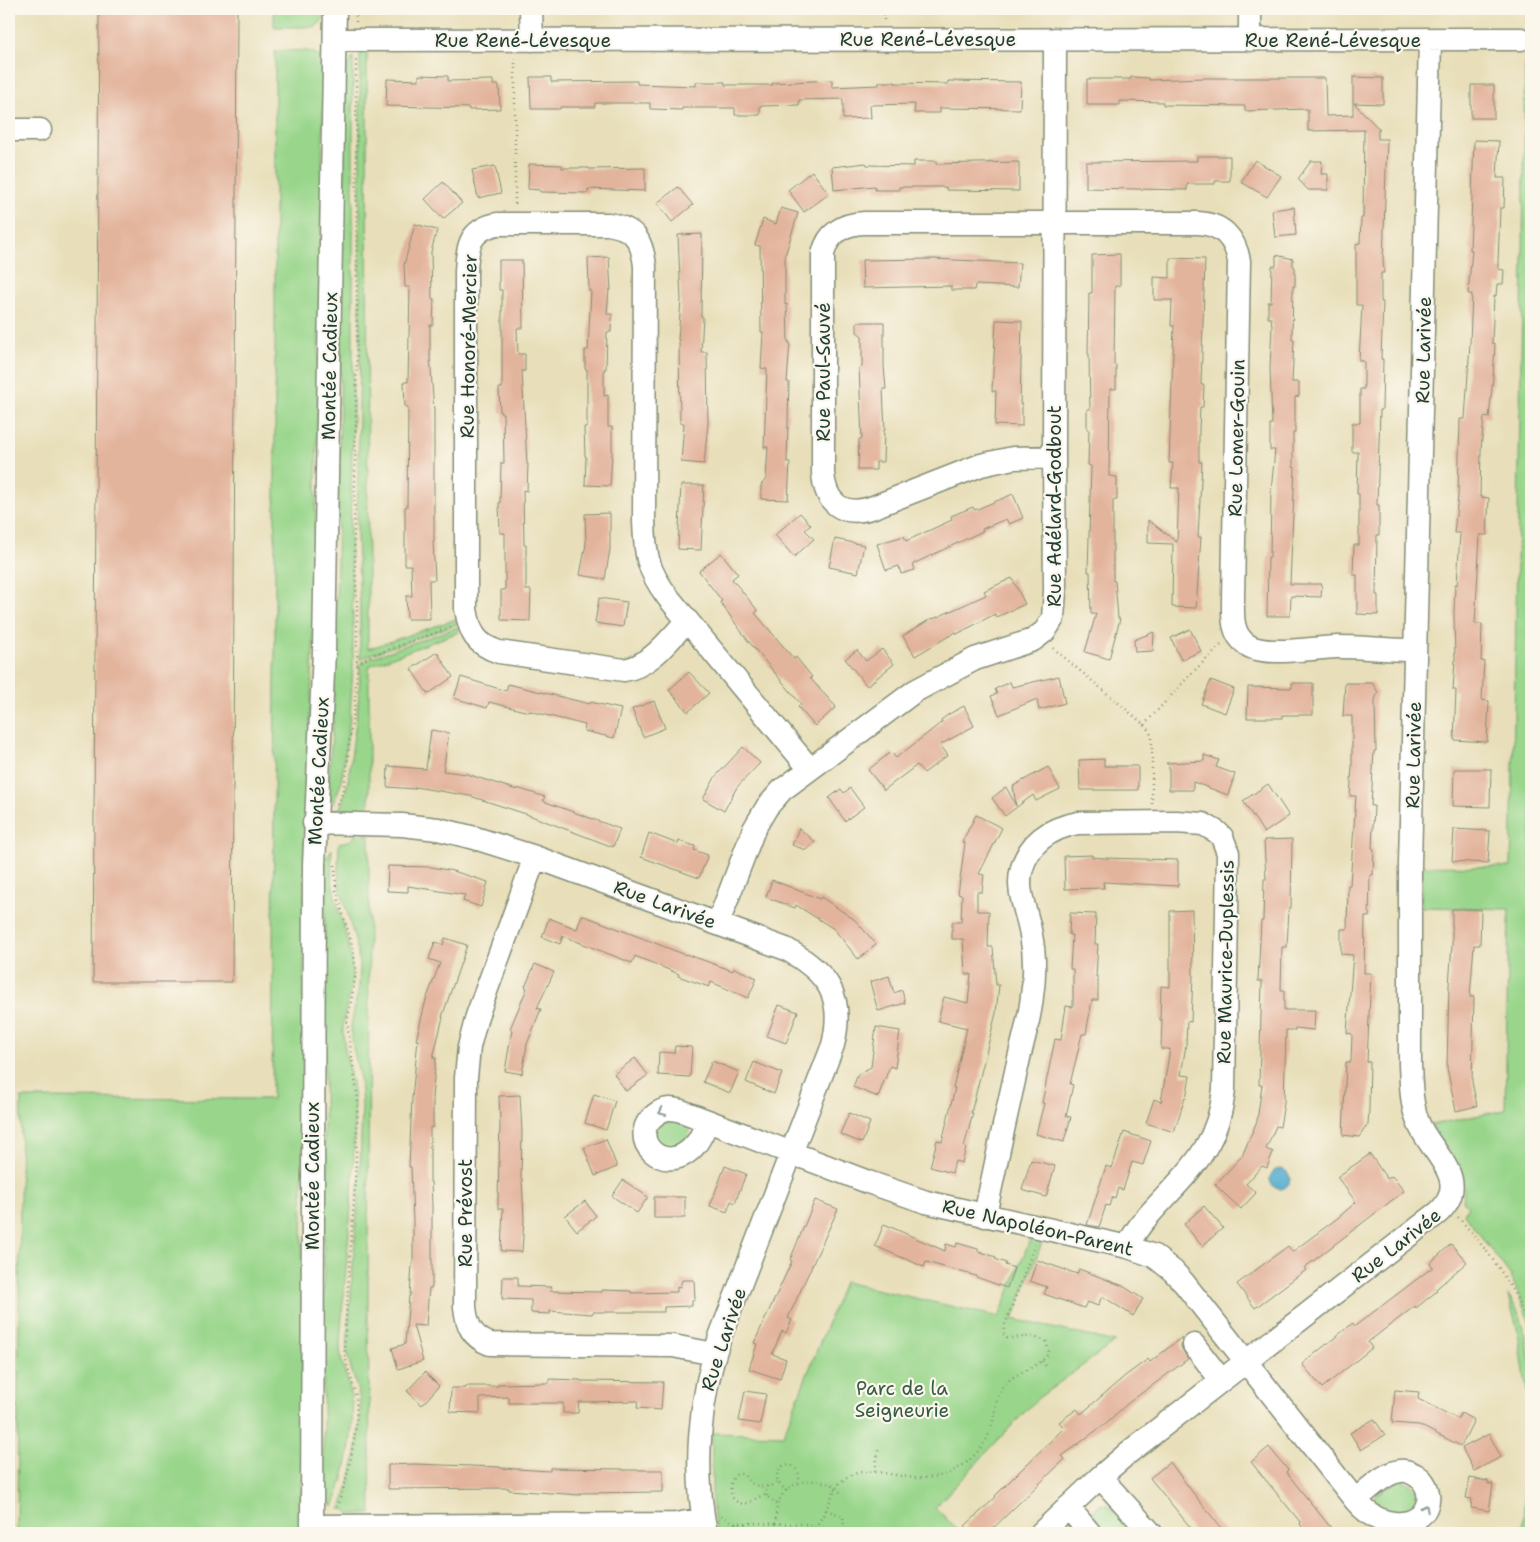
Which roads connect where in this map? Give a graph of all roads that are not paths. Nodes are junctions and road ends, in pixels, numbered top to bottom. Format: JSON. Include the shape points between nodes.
{"nodes":[{"id":1,"x":336,"y":9,"type":"edge"},
{"id":2,"x":531,"y":9,"type":"edge"},
{"id":3,"x":1250,"y":9,"type":"edge"},
{"id":4,"x":1055,"y":39,"type":"junction"},
{"id":5,"x":1521,"y":39,"type":"dead end"},
{"id":6,"x":334,"y":40,"type":"junction"},
{"id":7,"x":1250,"y":40,"type":"junction"},
{"id":8,"x":1430,"y":40,"type":"junction"},
{"id":9,"x":523,"y":46,"type":"junction"},
{"id":10,"x":9,"y":130,"type":"edge"},
{"id":11,"x":40,"y":130,"type":"dead end"},
{"id":12,"x":1055,"y":224,"type":"junction"},
{"id":13,"x":1054,"y":457,"type":"junction"},
{"id":14,"x":688,"y":621,"type":"junction"},
{"id":15,"x":1415,"y":650,"type":"junction"},
{"id":16,"x":809,"y":768,"type":"junction"},
{"id":17,"x":314,"y":823,"type":"junction"},
{"id":18,"x":535,"y":856,"type":"junction"},
{"id":19,"x":718,"y":924,"type":"junction"},
{"id":20,"x":708,"y":1121,"type":"dead end"},
{"id":21,"x":790,"y":1152,"type":"junction"},
{"id":22,"x":985,"y":1216,"type":"junction"},
{"id":23,"x":1128,"y":1247,"type":"junction"},
{"id":24,"x":1194,"y":1345,"type":"dead end"},
{"id":25,"x":714,"y":1354,"type":"junction"},
{"id":26,"x":1245,"y":1361,"type":"junction"},
{"id":27,"x":1221,"y":1380,"type":"junction"},
{"id":28,"x":1100,"y":1477,"type":"junction"},
{"id":29,"x":1355,"y":1500,"type":"dead end"},
{"id":30,"x":1068,"y":1507,"type":"junction"},
{"id":31,"x":709,"y":1522,"type":"edge"},
{"id":32,"x":465,"y":1528,"type":"edge"},
{"id":33,"x":312,"y":1529,"type":"edge"},
{"id":34,"x":1041,"y":1533,"type":"edge"},
{"id":35,"x":1090,"y":1533,"type":"edge"},
{"id":36,"x":1151,"y":1533,"type":"edge"}],
"edges":[{"from":1,"to":6,"type":"street","name":"Montée Cadieux"},
{"from":2,"to":9,"type":"street"},
{"from":3,"to":7,"type":"street"},
{"from":4,"to":7,"type":"street","name":"Rue René-Lévesque"},
{"from":4,"to":9,"type":"street","name":"Rue René-Lévesque"},
{"from":4,"to":12,"type":"street","name":"Rue Adélard-Godbout"},
{"from":5,"to":8,"type":"street","name":"Rue René-Lévesque"},
{"from":6,"to":9,"type":"street","name":"Rue René-Lévesque"},
{"from":6,"to":17,"type":"street","name":"Montée Cadieux","via":[[324,651]]},
{"from":7,"to":8,"type":"street","name":"Rue René-Lévesque"},
{"from":8,"to":15,"type":"street","name":"Rue Larivée"},
{"from":10,"to":11,"type":"street"},
{"from":12,"to":13,"type":"street","name":"Rue Adélard-Godbout"},
{"from":12,"to":13,"type":"street","name":"Rue Paul-Sauvé","via":[[852,224],[830,238],[824,248],[822,262],[823,473],[827,494],[835,504],[857,512],[981,465],[1013,458]]},
{"from":12,"to":15,"type":"street","name":"Rue Lomer-Gouin","via":[[1205,224],[1218,227],[1232,240],[1239,272],[1233,619],[1240,639],[1249,647],[1263,650],[1340,647]]},
{"from":13,"to":16,"type":"street","name":"Rue Adélard-Godbout","via":[[1055,608],[1050,625],[1033,640],[975,659],[929,683]]},
{"from":14,"to":14,"type":"street","name":"Rue Honoré-Mercier","via":[[655,579],[646,551],[644,256],[639,240],[624,228],[608,224],[516,223],[484,228],[471,241],[466,256],[466,608],[473,635],[484,646],[499,652],[624,670],[649,659]]},
{"from":14,"to":16,"type":"street","name":"Rue Honoré-Mercier"},
{"from":15,"to":26,"type":"street","name":"Rue Larivée","via":[[1410,897],[1412,1098],[1422,1131],[1449,1170],[1451,1192],[1439,1212]]},
{"from":16,"to":19,"type":"street","name":"Rue Adélard-Godbout","via":[[782,790],[760,816]]},
{"from":17,"to":18,"type":"street","name":"Rue Larivée","via":[[421,826]]},
{"from":17,"to":33,"type":"street","name":"Montée Cadieux"},
{"from":18,"to":19,"type":"street","name":"Rue Larivée"},
{"from":18,"to":25,"type":"street","name":"Rue Prévost","via":[[477,1016],[467,1063],[465,1307],[468,1326],[477,1338],[496,1345],[674,1346]]},
{"from":19,"to":21,"type":"street","name":"Rue Larivée","via":[[770,942],[804,960],[822,976],[835,1002],[837,1020],[833,1045]]},
{"from":20,"to":21,"type":"street"},
{"from":21,"to":22,"type":"street","name":"Rue Napoléon-Parent","via":[[926,1202]]},
{"from":21,"to":25,"type":"street","name":"Rue Larivée"},
{"from":22,"to":23,"type":"street","name":"Rue Napoléon-Parent"},
{"from":22,"to":23,"type":"street","name":"Rue Maurice-Duplessis","via":[[1032,997],[1033,950],[1020,880],[1030,852],[1047,833],[1078,823],[1202,824],[1222,837],[1228,853],[1221,1113],[1202,1155],[1140,1225]]},
{"from":23,"to":26,"type":"street","name":"Rue Napoléon-Parent","via":[[1154,1256],[1173,1271]]},
{"from":24,"to":27,"type":"street"},
{"from":25,"to":31,"type":"street","name":"Rue Larivée","via":[[702,1418],[700,1487]]},
{"from":26,"to":27,"type":"street","name":"Rue Larivée"},
{"from":26,"to":29,"type":"street"},
{"from":27,"to":28,"type":"street","name":"Rue Larivée"},
{"from":28,"to":30,"type":"street","name":"Rue Larivée"},
{"from":28,"to":36,"type":"street"},
{"from":30,"to":34,"type":"street","name":"Rue Larivée"},
{"from":30,"to":35,"type":"street"},
{"from":31,"to":32,"type":"street"},
{"from":32,"to":33,"type":"street"}]}
